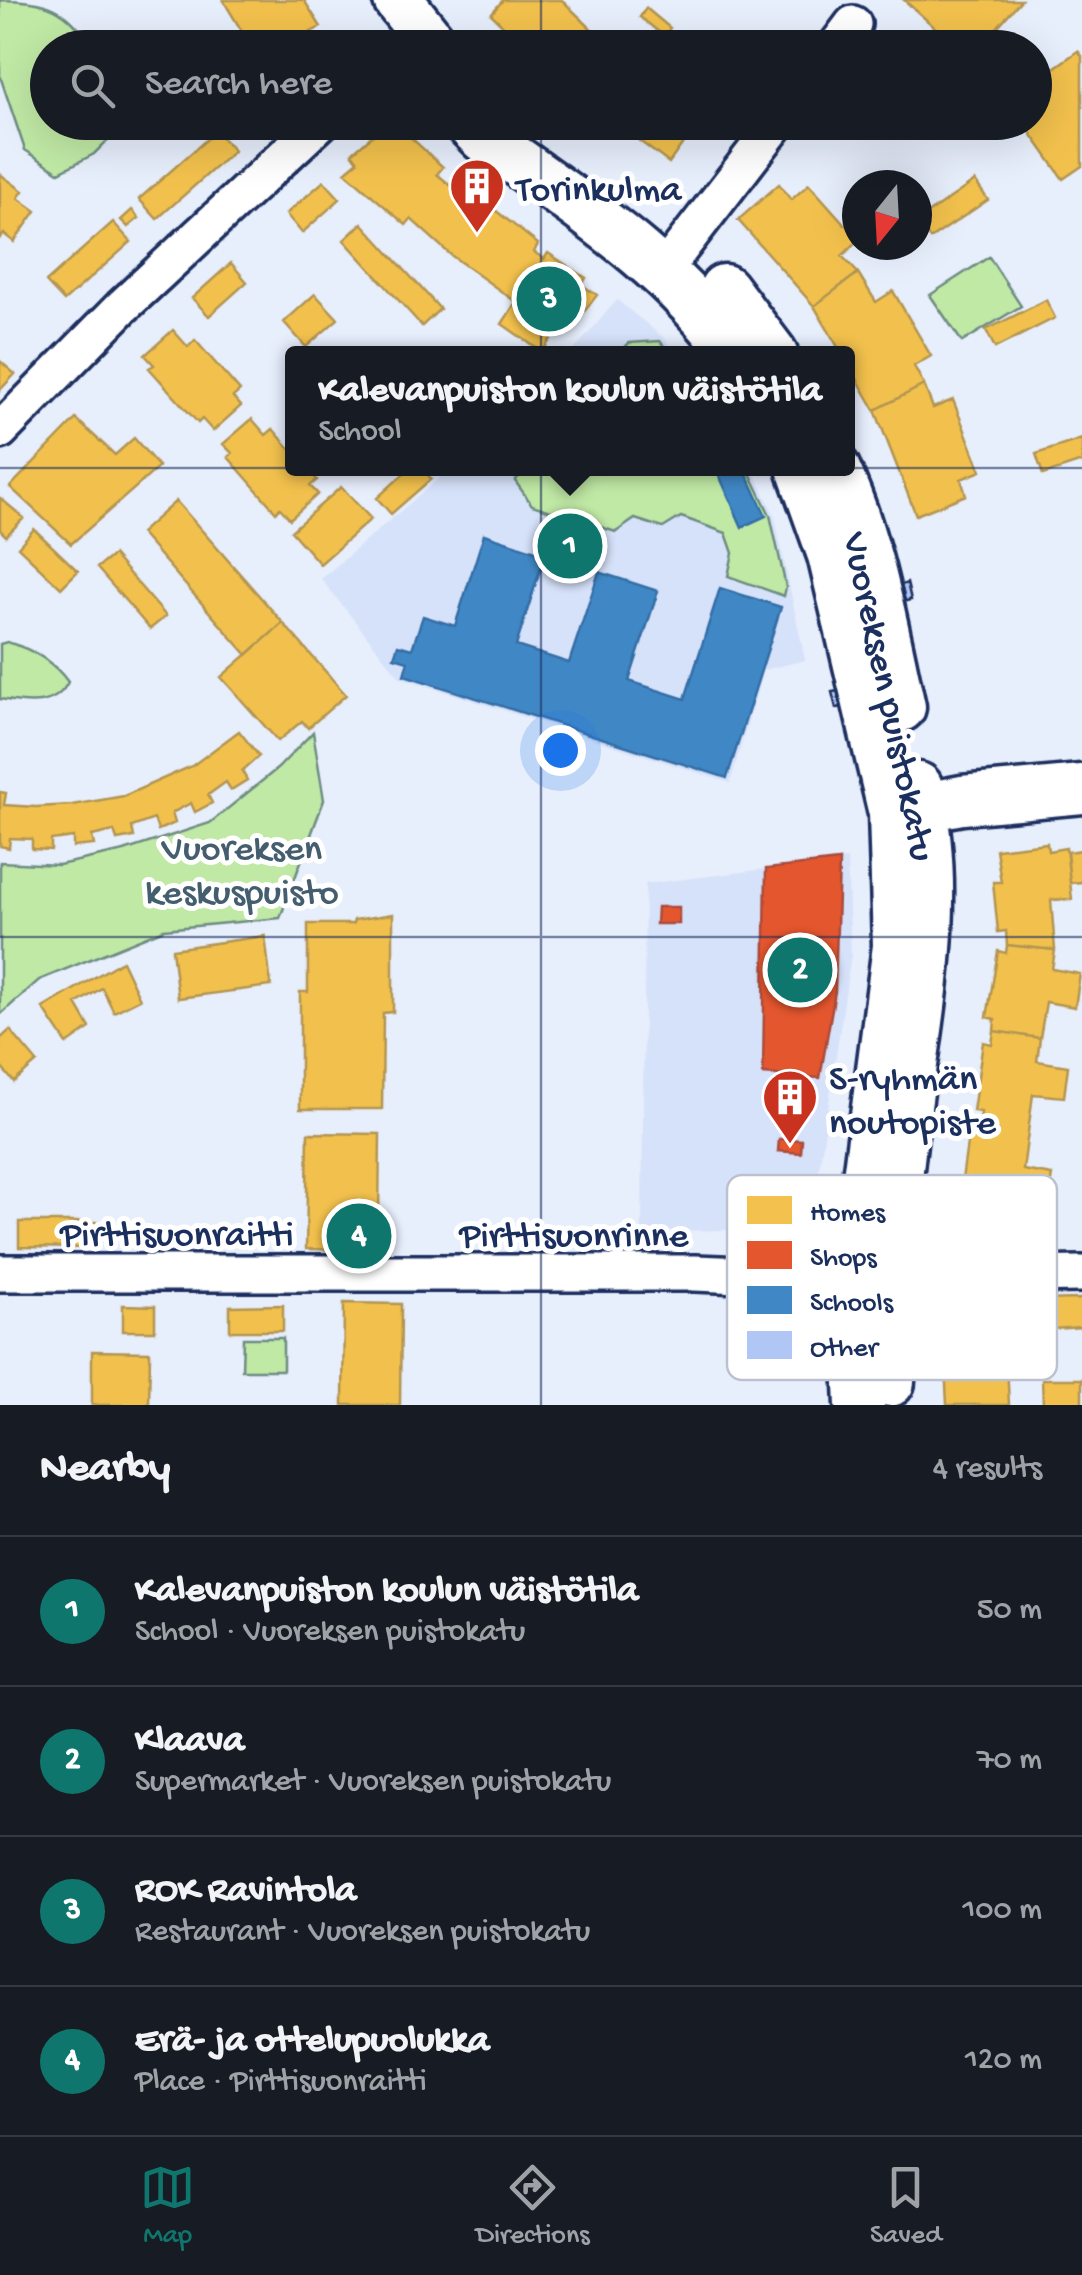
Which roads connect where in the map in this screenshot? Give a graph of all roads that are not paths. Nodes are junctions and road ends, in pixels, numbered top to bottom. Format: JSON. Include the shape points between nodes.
{"nodes":[{"id":1,"x":362,"y":0,"type":"edge"},
{"id":2,"x":404,"y":30,"type":"edge"},
{"id":3,"x":303,"y":140,"type":"edge"},
{"id":4,"x":495,"y":140,"type":"edge"},
{"id":5,"x":535,"y":140,"type":"edge"},
{"id":6,"x":764,"y":140,"type":"edge"},
{"id":7,"x":673,"y":258,"type":"junction"},
{"id":8,"x":729,"y":346,"type":"edge"},
{"id":9,"x":768,"y":346,"type":"edge"},
{"id":10,"x":0,"y":431,"type":"edge"},
{"id":11,"x":804,"y":476,"type":"edge"},
{"id":12,"x":840,"y":476,"type":"edge"},
{"id":13,"x":1082,"y":788,"type":"edge"},
{"id":14,"x":908,"y":809,"type":"junction"},
{"id":15,"x":880,"y":1175,"type":"edge"},
{"id":16,"x":0,"y":1273,"type":"edge"},
{"id":17,"x":727,"y":1274,"type":"edge"},
{"id":18,"x":1057,"y":1274,"type":"edge"},
{"id":19,"x":1082,"y":1274,"type":"edge"},
{"id":20,"x":414,"y":1275,"type":"joint"},
{"id":21,"x":862,"y":1380,"type":"edge"},
{"id":22,"x":887,"y":1380,"type":"edge"},
{"id":23,"x":860,"y":1405,"type":"edge"},
{"id":24,"x":891,"y":1405,"type":"edge"}],
"edges":[{"from":1,"to":2,"type":"main road"},
{"from":3,"to":10,"type":"street"},
{"from":4,"to":7,"type":"main road"},
{"from":5,"to":7,"type":"main road"},
{"from":6,"to":7,"type":"street"},
{"from":7,"to":8,"type":"main road"},
{"from":7,"to":9,"type":"main road","via":[[749,318]]},
{"from":11,"to":14,"type":"main road","name":"Vuoreksen puistokatu"},
{"from":12,"to":14,"type":"main road","name":"Vuoreksen puistokatu","via":[[877,598]]},
{"from":13,"to":14,"type":"main road"},
{"from":14,"to":15,"type":"main road","name":"Vuoreksen puistokatu"},
{"from":16,"to":20,"type":"street","name":"Pirttisuonraitti"},
{"from":17,"to":20,"type":"street","name":"Pirttisuonrinne"},
{"from":18,"to":19,"type":"street","name":"Pirttisuonrinne"},
{"from":21,"to":23,"type":"main road","name":"Vuoreksen puistokatu"},
{"from":22,"to":24,"type":"main road","name":"Vuoreksen puistokatu"}]}
